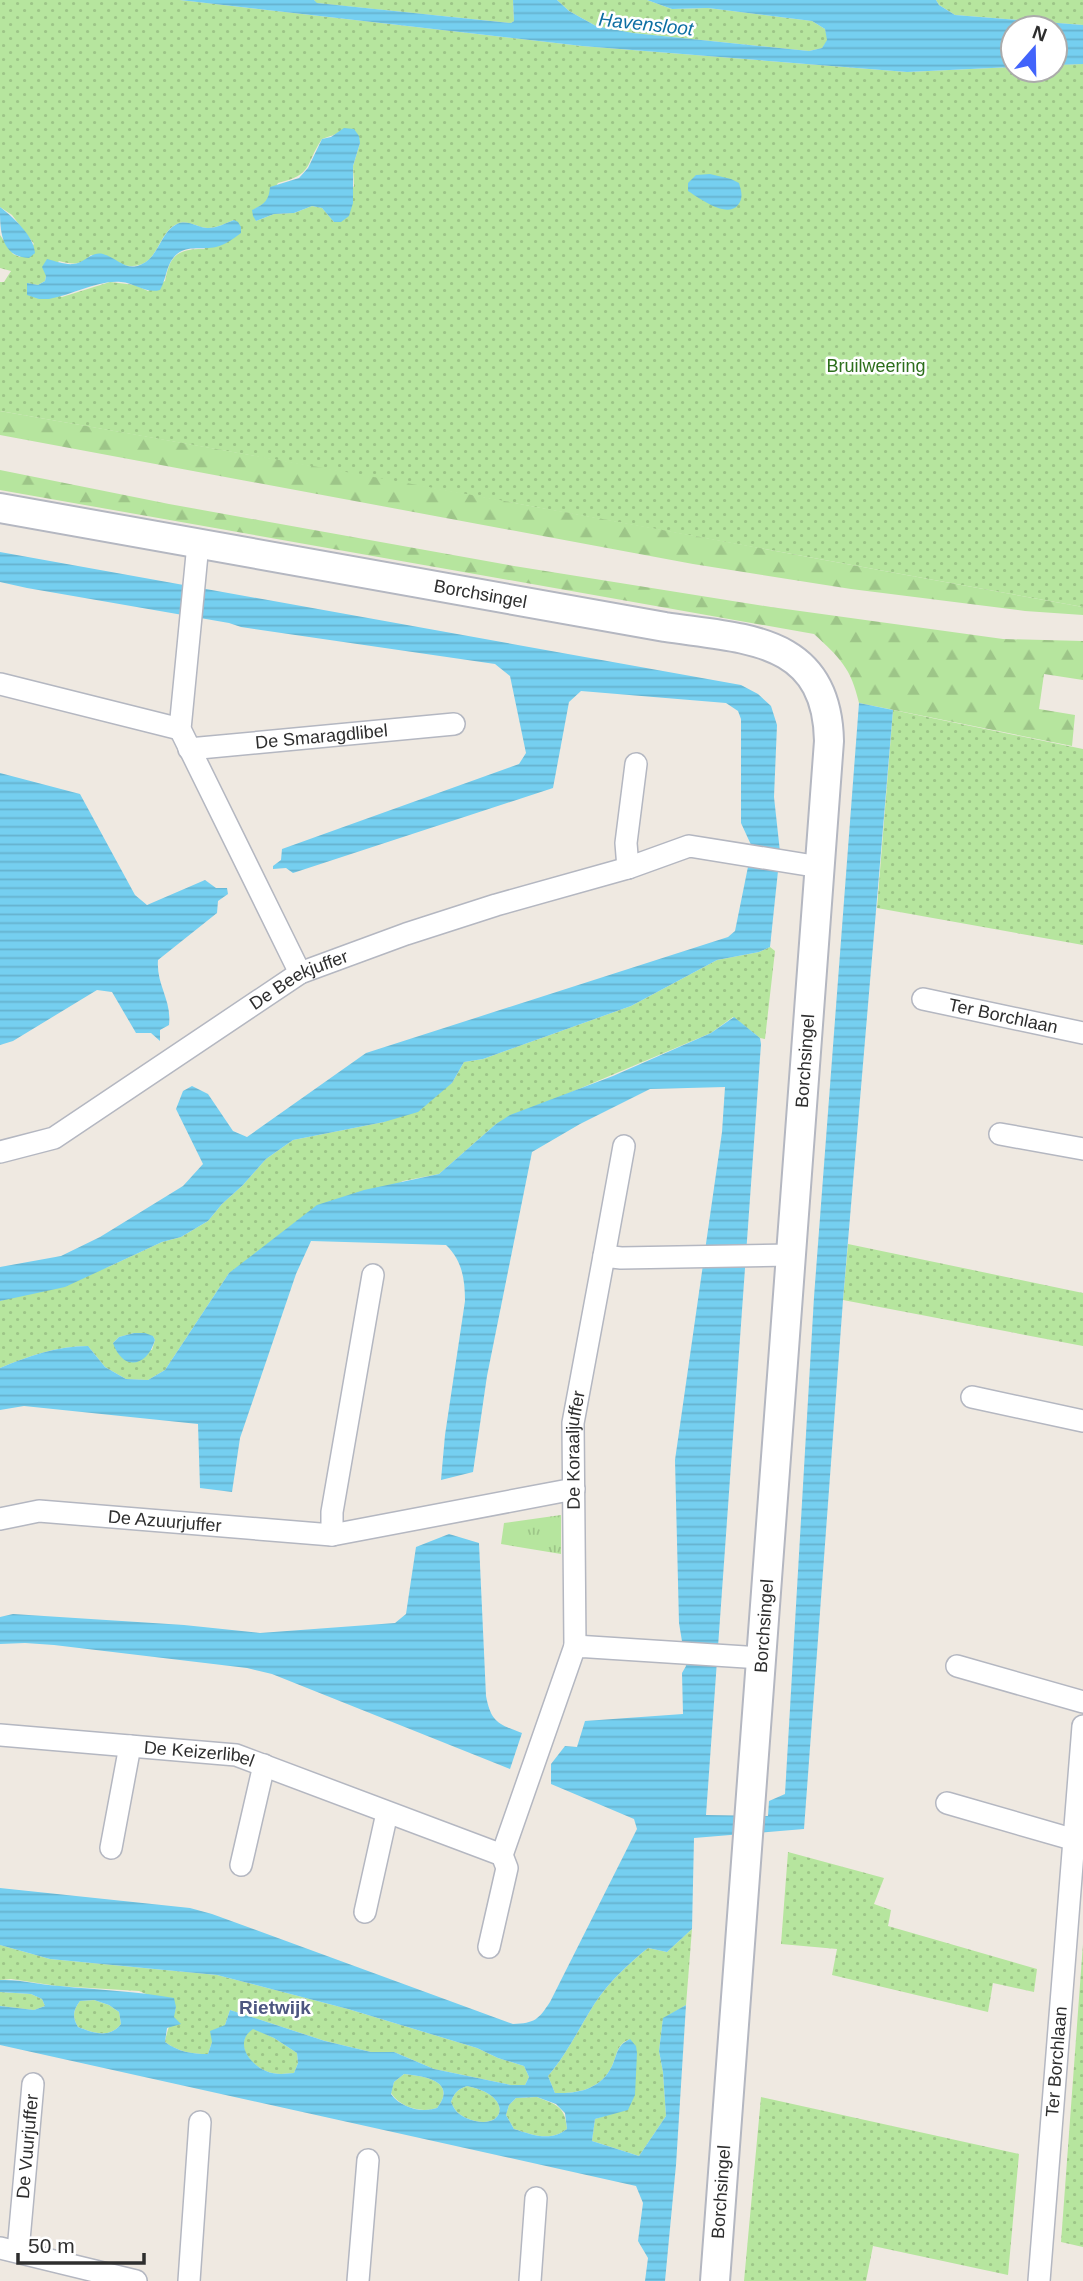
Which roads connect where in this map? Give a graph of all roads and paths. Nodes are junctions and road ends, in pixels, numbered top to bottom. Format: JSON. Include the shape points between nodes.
{"nodes":[{"id":1,"x":0,"y":508,"type":"edge"},
{"id":2,"x":198,"y":544,"type":"junction"},
{"id":3,"x":0,"y":684,"type":"edge"},
{"id":4,"x":454,"y":724,"type":"dead end"},
{"id":5,"x":180,"y":729,"type":"junction"},
{"id":6,"x":190,"y":749,"type":"junction"},
{"id":7,"x":636,"y":764,"type":"dead end"},
{"id":8,"x":820,"y":867,"type":"junction"},
{"id":9,"x":628,"y":868,"type":"junction"},
{"id":10,"x":299,"y":973,"type":"junction"},
{"id":11,"x":923,"y":999,"type":"dead end"},
{"id":12,"x":1083,"y":1033,"type":"edge"},
{"id":13,"x":1000,"y":1134,"type":"dead end"},
{"id":14,"x":624,"y":1146,"type":"dead end"},
{"id":15,"x":1083,"y":1149,"type":"edge"},
{"id":16,"x":0,"y":1152,"type":"edge"},
{"id":17,"x":791,"y":1255,"type":"junction"},
{"id":18,"x":604,"y":1256,"type":"junction"},
{"id":19,"x":373,"y":1275,"type":"dead end"},
{"id":20,"x":972,"y":1397,"type":"dead end"},
{"id":21,"x":1083,"y":1421,"type":"edge"},
{"id":22,"x":575,"y":1489,"type":"junction"},
{"id":23,"x":0,"y":1520,"type":"edge"},
{"id":24,"x":332,"y":1535,"type":"junction"},
{"id":25,"x":575,"y":1646,"type":"junction"},
{"id":26,"x":761,"y":1658,"type":"junction"},
{"id":27,"x":957,"y":1666,"type":"dead end"},
{"id":28,"x":1083,"y":1702,"type":"edge"},
{"id":29,"x":1083,"y":1726,"type":"edge"},
{"id":30,"x":0,"y":1735,"type":"edge"},
{"id":31,"x":130,"y":1746,"type":"junction"},
{"id":32,"x":264,"y":1765,"type":"junction"},
{"id":33,"x":947,"y":1803,"type":"dead end"},
{"id":34,"x":387,"y":1813,"type":"junction"},
{"id":35,"x":1075,"y":1840,"type":"junction"},
{"id":36,"x":111,"y":1848,"type":"dead end"},
{"id":37,"x":502,"y":1855,"type":"junction"},
{"id":38,"x":241,"y":1865,"type":"dead end"},
{"id":39,"x":365,"y":1912,"type":"dead end"},
{"id":40,"x":489,"y":1947,"type":"dead end"},
{"id":41,"x":33,"y":2084,"type":"dead end"},
{"id":42,"x":200,"y":2122,"type":"dead end"},
{"id":43,"x":368,"y":2160,"type":"dead end"},
{"id":44,"x":536,"y":2198,"type":"dead end"},
{"id":45,"x":9,"y":2250,"type":"edge"},
{"id":46,"x":136,"y":2281,"type":"edge"},
{"id":47,"x":189,"y":2281,"type":"edge"},
{"id":48,"x":358,"y":2281,"type":"edge"},
{"id":49,"x":530,"y":2281,"type":"edge"},
{"id":50,"x":715,"y":2281,"type":"edge"},
{"id":51,"x":1039,"y":2281,"type":"edge"}],
"edges":[{"from":1,"to":2,"type":"main road","name":"Borchsingel"},
{"from":2,"to":5,"type":"street"},
{"from":2,"to":8,"type":"main road","name":"Borchsingel","via":[[753,640],[778,649],[809,673],[826,709],[829,741]]},
{"from":3,"to":5,"type":"street"},
{"from":4,"to":6,"type":"street","name":"De Smaragdlibel"},
{"from":5,"to":6,"type":"street"},
{"from":6,"to":10,"type":"street"},
{"from":7,"to":9,"type":"street","via":[[626,843]]},
{"from":8,"to":9,"type":"street","name":"De Beekjuffer","via":[[689,846]]},
{"from":8,"to":17,"type":"main road","name":"Borchsingel"},
{"from":9,"to":10,"type":"street","name":"De Beekjuffer","via":[[496,905]]},
{"from":10,"to":16,"type":"street","name":"De Beekjuffer","via":[[54,1138]]},
{"from":11,"to":12,"type":"street","name":"Ter Borchlaan"},
{"from":13,"to":15,"type":"street"},
{"from":14,"to":18,"type":"street","name":"De Koraaljuffer"},
{"from":17,"to":18,"type":"street"},
{"from":17,"to":26,"type":"main road","name":"Borchsingel"},
{"from":18,"to":22,"type":"street","name":"De Koraaljuffer","via":[[572,1423]]},
{"from":19,"to":24,"type":"street","via":[[332,1512]]},
{"from":20,"to":21,"type":"street"},
{"from":22,"to":24,"type":"street","name":"De Azuurjuffer"},
{"from":22,"to":25,"type":"street","name":"De Koraaljuffer"},
{"from":23,"to":24,"type":"street","name":"De Azuurjuffer","via":[[40,1511]]},
{"from":25,"to":26,"type":"street"},
{"from":25,"to":37,"type":"street","name":"De Koraaljuffer"},
{"from":26,"to":50,"type":"main road","name":"Borchsingel"},
{"from":27,"to":28,"type":"street"},
{"from":29,"to":35,"type":"street","name":"Ter Borchlaan"},
{"from":30,"to":31,"type":"street","name":"De Keizerlibel"},
{"from":31,"to":32,"type":"street","name":"De Keizerlibel","via":[[236,1755]]},
{"from":31,"to":36,"type":"street","name":"De Keizerlibel"},
{"from":32,"to":34,"type":"street","name":"De Keizerlibel"},
{"from":32,"to":38,"type":"street","name":"De Keizerlibel"},
{"from":33,"to":35,"type":"street"},
{"from":34,"to":37,"type":"street","name":"De Keizerlibel"},
{"from":34,"to":39,"type":"street"},
{"from":35,"to":51,"type":"street","name":"Ter Borchlaan"},
{"from":37,"to":40,"type":"street","via":[[507,1868]]},
{"from":41,"to":45,"type":"street","name":"De Vuurjuffer"},
{"from":42,"to":47,"type":"street"},
{"from":43,"to":48,"type":"street"},
{"from":44,"to":49,"type":"street"},
{"from":45,"to":46,"type":"street","name":"De Vuurjuffer"}]}
